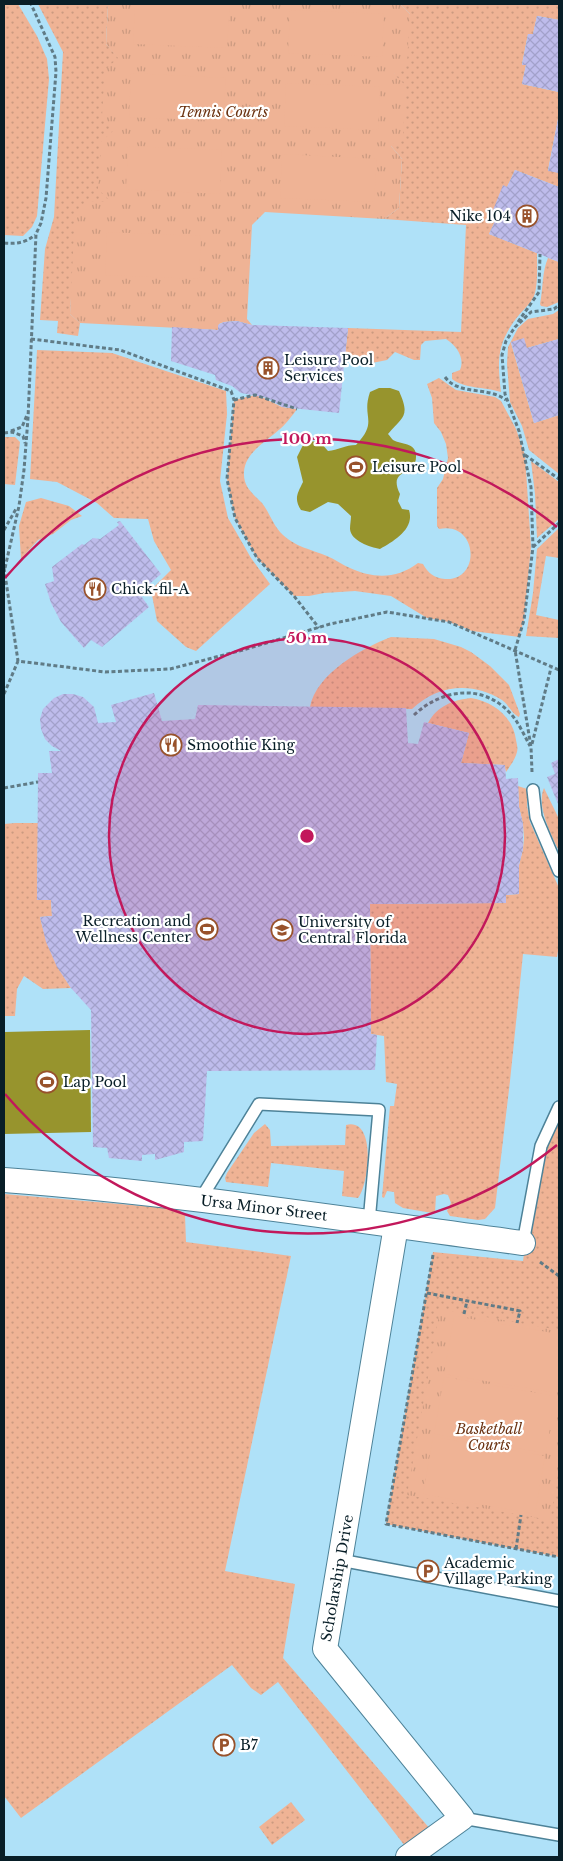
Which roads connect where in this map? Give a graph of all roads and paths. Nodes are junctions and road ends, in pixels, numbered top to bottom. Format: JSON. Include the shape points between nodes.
{"nodes":[{"id":1,"x":31,"y":4,"type":"edge"},
{"id":2,"x":36,"y":234,"type":"junction"},
{"id":3,"x":4,"y":243,"type":"edge"},
{"id":4,"x":540,"y":254,"type":"dead end"},
{"id":5,"x":559,"y":305,"type":"edge"},
{"id":6,"x":515,"y":327,"type":"junction"},
{"id":7,"x":31,"y":339,"type":"junction"},
{"id":8,"x":445,"y":377,"type":"dead end"},
{"id":9,"x":234,"y":400,"type":"junction"},
{"id":10,"x":507,"y":400,"type":"junction"},
{"id":11,"x":297,"y":409,"type":"dead end"},
{"id":12,"x":28,"y":410,"type":"junction"},
{"id":13,"x":5,"y":433,"type":"edge"},
{"id":14,"x":525,"y":456,"type":"junction"},
{"id":15,"x":25,"y":466,"type":"junction"},
{"id":16,"x":559,"y":479,"type":"edge"},
{"id":17,"x":18,"y":506,"type":"junction"},
{"id":18,"x":559,"y":523,"type":"edge"},
{"id":19,"x":4,"y":530,"type":"edge"},
{"id":20,"x":533,"y":547,"type":"junction"},
{"id":21,"x":4,"y":562,"type":"edge"},
{"id":22,"x":4,"y":568,"type":"edge"},
{"id":23,"x":319,"y":628,"type":"junction"},
{"id":24,"x":515,"y":650,"type":"junction"},
{"id":25,"x":18,"y":661,"type":"junction"},
{"id":26,"x":551,"y":667,"type":"junction"},
{"id":27,"x":559,"y":670,"type":"edge"},
{"id":28,"x":4,"y":694,"type":"edge"},
{"id":29,"x":414,"y":715,"type":"dead end"},
{"id":30,"x":531,"y":747,"type":"junction"},
{"id":31,"x":38,"y":782,"type":"dead end"},
{"id":32,"x":4,"y":788,"type":"edge"},
{"id":33,"x":533,"y":790,"type":"joint"},
{"id":34,"x":559,"y":871,"type":"edge"},
{"id":35,"x":559,"y":1107,"type":"edge"},
{"id":36,"x":4,"y":1180,"type":"edge"},
{"id":37,"x":200,"y":1200,"type":"junction"},
{"id":38,"x":369,"y":1222,"type":"junction"},
{"id":39,"x":396,"y":1226,"type":"junction"},
{"id":40,"x":523,"y":1243,"type":"joint"},
{"id":41,"x":433,"y":1252,"type":"dead end"},
{"id":42,"x":427,"y":1293,"type":"junction"},
{"id":43,"x":467,"y":1301,"type":"junction"},
{"id":44,"x":464,"y":1314,"type":"dead end"},
{"id":45,"x":517,"y":1323,"type":"dead end"},
{"id":46,"x":521,"y":1515,"type":"dead end"},
{"id":47,"x":516,"y":1549,"type":"junction"},
{"id":48,"x":559,"y":1557,"type":"edge"},
{"id":49,"x":340,"y":1560,"type":"junction"},
{"id":50,"x":559,"y":1600,"type":"edge"},
{"id":51,"x":462,"y":1818,"type":"junction"},
{"id":52,"x":559,"y":1835,"type":"edge"},
{"id":53,"x":408,"y":1857,"type":"edge"}],
"edges":[{"from":1,"to":2,"type":"path","via":[[55,56],[56,72],[46,198]]},
{"from":2,"to":3,"type":"path","via":[[26,242]]},
{"from":2,"to":7,"type":"path"},
{"from":4,"to":6,"type":"path","via":[[539,292]]},
{"from":5,"to":6,"type":"path","via":[[554,309],[531,312]]},
{"from":6,"to":10,"type":"path","via":[[502,355]]},
{"from":7,"to":9,"type":"path","via":[[120,350],[218,385],[231,391]]},
{"from":7,"to":12,"type":"path"},
{"from":8,"to":10,"type":"path","via":[[458,387],[495,394]]},
{"from":9,"to":11,"type":"path","via":[[255,395]]},
{"from":9,"to":23,"type":"path","via":[[227,478],[235,518],[257,558],[294,596]]},
{"from":10,"to":14,"type":"path"},
{"from":12,"to":13,"type":"path","via":[[22,427]]},
{"from":12,"to":15,"type":"path"},
{"from":13,"to":15,"type":"path","via":[[23,436]]},
{"from":14,"to":16,"type":"path"},
{"from":14,"to":20,"type":"path","via":[[531,487]]},
{"from":15,"to":17,"type":"path"},
{"from":17,"to":19,"type":"path"},
{"from":17,"to":22,"type":"path"},
{"from":18,"to":20,"type":"path"},
{"from":20,"to":24,"type":"path","via":[[524,620]]},
{"from":21,"to":22,"type":"path"},
{"from":22,"to":25,"type":"path"},
{"from":23,"to":24,"type":"path","via":[[387,612],[449,622]]},
{"from":23,"to":25,"type":"path","via":[[170,669],[105,672]]},
{"from":24,"to":26,"type":"path"},
{"from":24,"to":30,"type":"path"},
{"from":25,"to":28,"type":"path"},
{"from":26,"to":27,"type":"path"},
{"from":26,"to":30,"type":"path"},
{"from":29,"to":30,"type":"path","via":[[425,705],[445,696],[466,692],[490,696],[511,713]]},
{"from":30,"to":33,"type":"path"},
{"from":31,"to":32,"type":"path"},
{"from":33,"to":34,"type":"lane","via":[[536,817]]},
{"from":35,"to":40,"type":"lane","via":[[541,1146]]},
{"from":36,"to":37,"type":"street","name":"Ursa Minor Street"},
{"from":37,"to":38,"type":"street","name":"Ursa Minor Street"},
{"from":37,"to":38,"type":"lane","via":[[259,1104],[379,1110]]},
{"from":38,"to":39,"type":"street","name":"Ursa Minor Street"},
{"from":39,"to":40,"type":"street","name":"Ursa Minor Street"},
{"from":39,"to":49,"type":"street","name":"Scholarship Drive"},
{"from":41,"to":42,"type":"path"},
{"from":42,"to":43,"type":"path"},
{"from":42,"to":47,"type":"path","via":[[386,1524]]},
{"from":43,"to":44,"type":"path"},
{"from":43,"to":45,"type":"path","via":[[520,1311]]},
{"from":46,"to":47,"type":"path"},
{"from":47,"to":48,"type":"path"},
{"from":49,"to":50,"type":"lane"},
{"from":49,"to":51,"type":"street","name":"Scholarship Drive","via":[[325,1649]]},
{"from":51,"to":52,"type":"lane"},
{"from":51,"to":53,"type":"street"}]}
